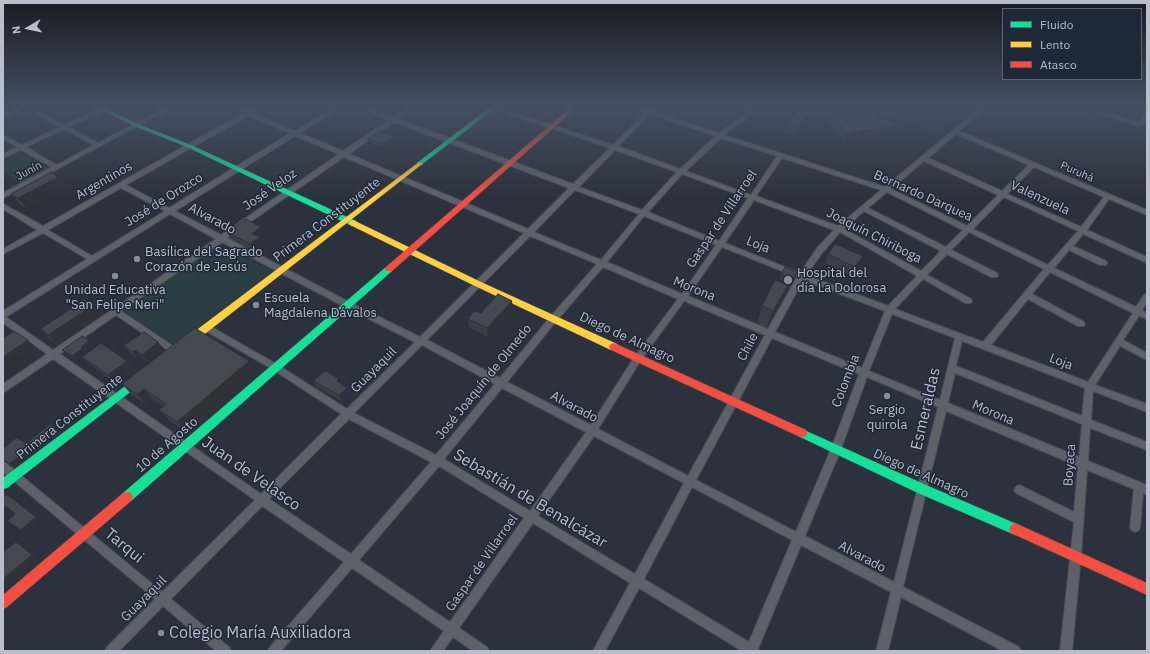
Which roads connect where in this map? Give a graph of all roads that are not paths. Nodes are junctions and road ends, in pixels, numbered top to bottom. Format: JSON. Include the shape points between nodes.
{"nodes":[{"id":1,"x":3,"y":137,"type":"edge"},
{"id":2,"x":43,"y":138,"type":"edge"},
{"id":3,"x":84,"y":138,"type":"edge"},
{"id":4,"x":112,"y":138,"type":"edge"},
{"id":5,"x":168,"y":138,"type":"edge"},
{"id":6,"x":204,"y":138,"type":"edge"},
{"id":7,"x":288,"y":138,"type":"edge"},
{"id":8,"x":306,"y":138,"type":"edge"},
{"id":9,"x":367,"y":138,"type":"edge"},
{"id":10,"x":441,"y":138,"type":"edge"},
{"id":11,"x":455,"y":138,"type":"edge"},
{"id":12,"x":539,"y":138,"type":"edge"},
{"id":13,"x":584,"y":138,"type":"edge"},
{"id":14,"x":623,"y":138,"type":"edge"},
{"id":15,"x":717,"y":138,"type":"edge"},
{"id":16,"x":728,"y":138,"type":"edge"},
{"id":17,"x":948,"y":138,"type":"edge"},
{"id":18,"x":971,"y":138,"type":"edge"},
{"id":19,"x":450,"y":141,"type":"junction"},
{"id":20,"x":98,"y":145,"type":"junction"},
{"id":21,"x":189,"y":146,"type":"junction"},
{"id":22,"x":614,"y":147,"type":"junction"},
{"id":23,"x":21,"y":148,"type":"junction"},
{"id":24,"x":344,"y":154,"type":"junction"},
{"id":25,"x":781,"y":155,"type":"junction"},
{"id":26,"x":3,"y":156,"type":"edge"},
{"id":27,"x":923,"y":158,"type":"junction"},
{"id":28,"x":510,"y":164,"type":"junction"},
{"id":29,"x":1034,"y":164,"type":"junction"},
{"id":30,"x":56,"y":167,"type":"junction"},
{"id":31,"x":237,"y":169,"type":"junction"},
{"id":32,"x":680,"y":172,"type":"junction"},
{"id":33,"x":402,"y":178,"type":"junction"},
{"id":34,"x":122,"y":186,"type":"junction"},
{"id":35,"x":573,"y":187,"type":"junction"},
{"id":36,"x":885,"y":189,"type":"junction"},
{"id":37,"x":288,"y":192,"type":"junction"},
{"id":38,"x":1003,"y":194,"type":"junction"},
{"id":39,"x":3,"y":196,"type":"edge"},
{"id":40,"x":1108,"y":196,"type":"junction"},
{"id":41,"x":752,"y":197,"type":"junction"},
{"id":42,"x":464,"y":204,"type":"junction"},
{"id":43,"x":3,"y":206,"type":"edge"},
{"id":44,"x":863,"y":208,"type":"junction"},
{"id":45,"x":168,"y":210,"type":"junction"},
{"id":46,"x":643,"y":213,"type":"junction"},
{"id":47,"x":1147,"y":213,"type":"edge"},
{"id":48,"x":348,"y":220,"type":"junction"},
{"id":49,"x":839,"y":229,"type":"junction"},
{"id":50,"x":968,"y":229,"type":"junction"},
{"id":51,"x":43,"y":230,"type":"junction"},
{"id":52,"x":1082,"y":231,"type":"junction"},
{"id":53,"x":530,"y":232,"type":"junction"},
{"id":54,"x":221,"y":238,"type":"junction"},
{"id":55,"x":719,"y":244,"type":"junction"},
{"id":56,"x":1068,"y":246,"type":"junction"},
{"id":57,"x":410,"y":250,"type":"junction"},
{"id":58,"x":947,"y":250,"type":"junction"},
{"id":59,"x":3,"y":252,"type":"edge"},
{"id":60,"x":92,"y":259,"type":"junction"},
{"id":61,"x":1147,"y":260,"type":"edge"},
{"id":62,"x":602,"y":263,"type":"junction"},
{"id":63,"x":1103,"y":264,"type":"dead end"},
{"id":64,"x":1048,"y":269,"type":"junction"},
{"id":65,"x":282,"y":270,"type":"junction"},
{"id":66,"x":922,"y":274,"type":"junction"},
{"id":67,"x":994,"y":275,"type":"dead end"},
{"id":68,"x":801,"y":276,"type":"junction"},
{"id":69,"x":478,"y":284,"type":"junction"},
{"id":70,"x":1027,"y":295,"type":"junction"},
{"id":71,"x":683,"y":297,"type":"junction"},
{"id":72,"x":1147,"y":297,"type":"edge"},
{"id":73,"x":968,"y":302,"type":"dead end"},
{"id":74,"x":348,"y":305,"type":"junction"},
{"id":75,"x":890,"y":309,"type":"junction"},
{"id":76,"x":116,"y":311,"type":"junction"},
{"id":77,"x":1137,"y":312,"type":"junction"},
{"id":78,"x":3,"y":315,"type":"edge"},
{"id":79,"x":1147,"y":316,"type":"edge"},
{"id":80,"x":554,"y":318,"type":"junction"},
{"id":81,"x":3,"y":319,"type":"edge"},
{"id":82,"x":1081,"y":324,"type":"dead end"},
{"id":83,"x":206,"y":328,"type":"junction"},
{"id":84,"x":770,"y":333,"type":"junction"},
{"id":85,"x":959,"y":336,"type":"junction"},
{"id":86,"x":421,"y":341,"type":"junction"},
{"id":87,"x":1118,"y":342,"type":"junction"},
{"id":88,"x":985,"y":346,"type":"junction"},
{"id":89,"x":53,"y":354,"type":"junction"},
{"id":90,"x":173,"y":354,"type":"joint"},
{"id":91,"x":1147,"y":357,"type":"edge"},
{"id":92,"x":638,"y":358,"type":"junction"},
{"id":93,"x":275,"y":367,"type":"junction"},
{"id":94,"x":951,"y":368,"type":"junction"},
{"id":95,"x":864,"y":373,"type":"junction"},
{"id":96,"x":146,"y":375,"type":"edge"},
{"id":97,"x":501,"y":383,"type":"junction"},
{"id":98,"x":1089,"y":387,"type":"junction"},
{"id":99,"x":3,"y":389,"type":"edge"},
{"id":100,"x":116,"y":398,"type":"junction"},
{"id":101,"x":734,"y":401,"type":"junction"},
{"id":102,"x":943,"y":405,"type":"junction"},
{"id":103,"x":1147,"y":408,"type":"edge"},
{"id":104,"x":348,"y":414,"type":"junction"},
{"id":105,"x":1086,"y":422,"type":"junction"},
{"id":106,"x":592,"y":431,"type":"junction"},
{"id":107,"x":1147,"y":446,"type":"edge"},
{"id":108,"x":185,"y":447,"type":"junction"},
{"id":109,"x":836,"y":449,"type":"junction"},
{"id":110,"x":437,"y":460,"type":"junction"},
{"id":111,"x":1083,"y":464,"type":"junction"},
{"id":112,"x":3,"y":466,"type":"edge"},
{"id":113,"x":14,"y":476,"type":"junction"},
{"id":114,"x":690,"y":482,"type":"junction"},
{"id":115,"x":3,"y":484,"type":"edge"},
{"id":116,"x":1143,"y":488,"type":"edge"},
{"id":117,"x":922,"y":489,"type":"junction"},
{"id":118,"x":1018,"y":490,"type":"dead end"},
{"id":119,"x":262,"y":500,"type":"junction"},
{"id":120,"x":530,"y":516,"type":"junction"},
{"id":121,"x":1079,"y":519,"type":"junction"},
{"id":122,"x":1135,"y":527,"type":"dead end"},
{"id":123,"x":83,"y":533,"type":"junction"},
{"id":124,"x":799,"y":538,"type":"junction"},
{"id":125,"x":1076,"y":556,"type":"junction"},
{"id":126,"x":350,"y":561,"type":"junction"},
{"id":127,"x":636,"y":580,"type":"junction"},
{"id":128,"x":1147,"y":589,"type":"edge"},
{"id":129,"x":897,"y":590,"type":"junction"},
{"id":130,"x":163,"y":599,"type":"junction"},
{"id":131,"x":3,"y":603,"type":"edge"},
{"id":132,"x":452,"y":629,"type":"junction"},
{"id":133,"x":111,"y":651,"type":"edge"},
{"id":134,"x":224,"y":651,"type":"edge"},
{"id":135,"x":274,"y":651,"type":"edge"},
{"id":136,"x":436,"y":651,"type":"edge"},
{"id":137,"x":483,"y":651,"type":"edge"},
{"id":138,"x":599,"y":651,"type":"edge"},
{"id":139,"x":752,"y":651,"type":"edge"},
{"id":140,"x":882,"y":651,"type":"edge"},
{"id":141,"x":1015,"y":651,"type":"edge"},
{"id":142,"x":1066,"y":651,"type":"edge"}],
"edges":[{"from":1,"to":23,"type":"street"},
{"from":2,"to":23,"type":"street"},
{"from":3,"to":20,"type":"street"},
{"from":4,"to":20,"type":"street","name":"Junín"},
{"from":5,"to":21,"type":"main road","name":"Diego de Almagro"},
{"from":6,"to":21,"type":"street","name":"Argentinos"},
{"from":7,"to":31,"type":"street","name":"José de Orozco"},
{"from":8,"to":24,"type":"street","name":"Morona"},
{"from":9,"to":24,"type":"street","name":"José Veloz"},
{"from":10,"to":19,"type":"street","name":"Loja"},
{"from":11,"to":19,"type":"main road","name":"Primera Constituyente"},
{"from":12,"to":28,"type":"main road","name":"10 de Agosto"},
{"from":13,"to":22,"type":"street","name":"Joaquín Chiriboga"},
{"from":14,"to":22,"type":"street","name":"Guayaquil"},
{"from":15,"to":32,"type":"street","name":"José Joaquín de Olmedo"},
{"from":16,"to":25,"type":"street","name":"Bernardo Darquea"},
{"from":17,"to":27,"type":"street","name":"Chile"},
{"from":18,"to":29,"type":"street","name":"Puruhá"},
{"from":19,"to":28,"type":"street","name":"Loja"},
{"from":19,"to":33,"type":"main road","name":"Primera Constituyente"},
{"from":20,"to":30,"type":"street","name":"Junín"},
{"from":21,"to":31,"type":"main road","name":"Diego de Almagro"},
{"from":21,"to":34,"type":"street","name":"Argentinos"},
{"from":22,"to":32,"type":"street","name":"Joaquín Chiriboga"},
{"from":22,"to":35,"type":"street","name":"Guayaquil"},
{"from":23,"to":26,"type":"street"},
{"from":23,"to":30,"type":"street"},
{"from":24,"to":33,"type":"street","name":"Morona"},
{"from":24,"to":37,"type":"street","name":"José Veloz"},
{"from":25,"to":36,"type":"street","name":"Bernardo Darquea"},
{"from":25,"to":41,"type":"street","name":"Gaspar de Villarroel"},
{"from":27,"to":36,"type":"street","name":"Chile"},
{"from":27,"to":38,"type":"street","name":"Valenzuela"},
{"from":28,"to":35,"type":"street","name":"Loja"},
{"from":28,"to":42,"type":"main road","name":"10 de Agosto"},
{"from":29,"to":38,"type":"street","name":"Colombia"},
{"from":29,"to":40,"type":"street","name":"Puruhá"},
{"from":30,"to":39,"type":"street","name":"Junín"},
{"from":31,"to":37,"type":"main road","name":"Diego de Almagro"},
{"from":31,"to":45,"type":"street","name":"José de Orozco"},
{"from":32,"to":41,"type":"street","name":"Joaquín Chiriboga"},
{"from":32,"to":46,"type":"street","name":"José Joaquín de Olmedo"},
{"from":33,"to":42,"type":"street","name":"Morona"},
{"from":33,"to":48,"type":"main road","name":"Primera Constituyente"},
{"from":34,"to":45,"type":"street","name":"Alvarado"},
{"from":34,"to":51,"type":"street","name":"Argentinos"},
{"from":35,"to":46,"type":"street","name":"Loja"},
{"from":35,"to":53,"type":"street","name":"Guayaquil"},
{"from":36,"to":44,"type":"street","name":"Chile"},
{"from":36,"to":50,"type":"street","name":"Bernardo Darquea"},
{"from":37,"to":48,"type":"main road","name":"Diego de Almagro"},
{"from":37,"to":54,"type":"street","name":"José Veloz"},
{"from":38,"to":50,"type":"street","name":"Colombia"},
{"from":38,"to":52,"type":"street","name":"Valenzuela"},
{"from":40,"to":47,"type":"street","name":"Puruhá"},
{"from":40,"to":52,"type":"street"},
{"from":41,"to":49,"type":"street","name":"Joaquín Chiriboga"},
{"from":41,"to":55,"type":"street","name":"Gaspar de Villarroel"},
{"from":42,"to":53,"type":"street","name":"Morona"},
{"from":42,"to":57,"type":"main road","name":"10 de Agosto"},
{"from":43,"to":51,"type":"street"},
{"from":44,"to":49,"type":"street","name":"Chile"},
{"from":44,"to":58,"type":"street"},
{"from":45,"to":54,"type":"street","name":"Alvarado"},
{"from":45,"to":60,"type":"street","name":"José de Orozco"},
{"from":46,"to":55,"type":"street","name":"Loja"},
{"from":46,"to":62,"type":"street","name":"José Joaquín de Olmedo"},
{"from":48,"to":57,"type":"main road","name":"Diego de Almagro"},
{"from":48,"to":65,"type":"main road","name":"Primera Constituyente"},
{"from":49,"to":66,"type":"street","name":"Joaquín Chiriboga"},
{"from":49,"to":68,"type":"street","name":"Chile"},
{"from":50,"to":58,"type":"street","name":"Colombia"},
{"from":50,"to":64,"type":"street","name":"Bernardo Darquea"},
{"from":51,"to":59,"type":"street","name":"Argentinos"},
{"from":51,"to":60,"type":"street"},
{"from":52,"to":56,"type":"street"},
{"from":52,"to":61,"type":"street","name":"Valenzuela"},
{"from":53,"to":62,"type":"street","name":"Morona"},
{"from":53,"to":69,"type":"street","name":"Guayaquil"},
{"from":54,"to":65,"type":"street","name":"Alvarado"},
{"from":54,"to":76,"type":"street","name":"José Veloz"},
{"from":55,"to":68,"type":"street","name":"Loja"},
{"from":55,"to":71,"type":"street","name":"Gaspar de Villarroel"},
{"from":56,"to":63,"type":"street"},
{"from":56,"to":64,"type":"street"},
{"from":57,"to":69,"type":"main road","name":"Diego de Almagro"},
{"from":57,"to":74,"type":"main road","name":"10 de Agosto"},
{"from":58,"to":66,"type":"street","name":"Colombia"},
{"from":58,"to":67,"type":"street"},
{"from":60,"to":78,"type":"street","name":"José de Orozco"},
{"from":62,"to":71,"type":"street","name":"Morona"},
{"from":62,"to":80,"type":"street","name":"José Joaquín de Olmedo"},
{"from":64,"to":70,"type":"street"},
{"from":64,"to":77,"type":"street","name":"Bernardo Darquea"},
{"from":65,"to":74,"type":"street","name":"Alvarado"},
{"from":65,"to":83,"type":"main road","name":"Primera Constituyente"},
{"from":66,"to":73,"type":"street","name":"Joaquín Chiriboga"},
{"from":66,"to":75,"type":"street","name":"Colombia"},
{"from":68,"to":75,"type":"street","name":"Loja"},
{"from":68,"to":84,"type":"street","name":"Chile"},
{"from":69,"to":80,"type":"main road","name":"Diego de Almagro"},
{"from":69,"to":86,"type":"street","name":"Guayaquil"},
{"from":70,"to":82,"type":"street"},
{"from":70,"to":88,"type":"street"},
{"from":71,"to":84,"type":"street","name":"Morona"},
{"from":71,"to":92,"type":"street","name":"Gaspar de Villarroel"},
{"from":72,"to":77,"type":"street","name":"Boyaca"},
{"from":74,"to":86,"type":"street","name":"Alvarado"},
{"from":74,"to":93,"type":"main road","name":"10 de Agosto"},
{"from":75,"to":85,"type":"street","name":"Loja"},
{"from":75,"to":95,"type":"street","name":"Colombia"},
{"from":76,"to":89,"type":"street","name":"José Veloz"},
{"from":76,"to":90,"type":"street"},
{"from":77,"to":79,"type":"street","name":"Bernardo Darquea"},
{"from":77,"to":87,"type":"street","name":"Boyaca"},
{"from":80,"to":92,"type":"main road","name":"Diego de Almagro"},
{"from":80,"to":97,"type":"street","name":"José Joaquín de Olmedo"},
{"from":81,"to":89,"type":"street","name":"Juan de Velasco"},
{"from":83,"to":90,"type":"main road","name":"Primera Constituyente"},
{"from":83,"to":93,"type":"street","name":"Sebastián de Benalcázar"},
{"from":84,"to":95,"type":"street","name":"Morona"},
{"from":84,"to":101,"type":"street","name":"Chile"},
{"from":85,"to":88,"type":"street","name":"Loja"},
{"from":85,"to":94,"type":"street","name":"Esmeraldas"},
{"from":86,"to":97,"type":"street","name":"Alvarado"},
{"from":86,"to":104,"type":"street","name":"Guayaquil"},
{"from":87,"to":91,"type":"street"},
{"from":87,"to":98,"type":"street","name":"Boyaca"},
{"from":88,"to":98,"type":"street","name":"Loja"},
{"from":89,"to":99,"type":"street","name":"José Veloz"},
{"from":89,"to":100,"type":"street","name":"Juan de Velasco"},
{"from":92,"to":101,"type":"main road","name":"Diego de Almagro"},
{"from":92,"to":106,"type":"street","name":"Gaspar de Villarroel"},
{"from":93,"to":104,"type":"street","name":"Sebastián de Benalcázar"},
{"from":93,"to":108,"type":"main road","name":"10 de Agosto"},
{"from":94,"to":102,"type":"street","name":"Esmeraldas"},
{"from":94,"to":105,"type":"street"},
{"from":95,"to":102,"type":"street","name":"Morona"},
{"from":95,"to":109,"type":"street","name":"Colombia"},
{"from":96,"to":100,"type":"main road","name":"Primera Constituyente"},
{"from":97,"to":106,"type":"street","name":"Alvarado"},
{"from":97,"to":110,"type":"street","name":"José Joaquín de Olmedo"},
{"from":98,"to":103,"type":"street","name":"Loja"},
{"from":98,"to":105,"type":"street","name":"Boyaca"},
{"from":100,"to":108,"type":"street","name":"Juan de Velasco"},
{"from":100,"to":113,"type":"main road","name":"Primera Constituyente"},
{"from":101,"to":109,"type":"main road","name":"Diego de Almagro"},
{"from":101,"to":114,"type":"street","name":"Chile"},
{"from":102,"to":111,"type":"street","name":"Morona"},
{"from":102,"to":117,"type":"street","name":"Esmeraldas"},
{"from":104,"to":110,"type":"street","name":"Sebastián de Benalcázar"},
{"from":104,"to":119,"type":"street","name":"Guayaquil"},
{"from":105,"to":107,"type":"street"},
{"from":105,"to":111,"type":"street","name":"Boyaca"},
{"from":106,"to":114,"type":"street","name":"Alvarado"},
{"from":106,"to":120,"type":"street","name":"Gaspar de Villarroel"},
{"from":108,"to":119,"type":"street","name":"Juan de Velasco"},
{"from":108,"to":123,"type":"main road","name":"10 de Agosto"},
{"from":109,"to":117,"type":"main road","name":"Diego de Almagro"},
{"from":109,"to":124,"type":"street","name":"Colombia"},
{"from":110,"to":120,"type":"street","name":"Sebastián de Benalcázar"},
{"from":110,"to":126,"type":"street","name":"José Joaquín de Olmedo"},
{"from":111,"to":116,"type":"street","name":"Morona"},
{"from":111,"to":121,"type":"street","name":"Boyaca"},
{"from":112,"to":113,"type":"street","name":"Tarqui"},
{"from":113,"to":115,"type":"main road","name":"Primera Constituyente"},
{"from":113,"to":123,"type":"street","name":"Tarqui"},
{"from":114,"to":124,"type":"street","name":"Alvarado"},
{"from":114,"to":127,"type":"street","name":"Chile"},
{"from":116,"to":122,"type":"street"},
{"from":117,"to":125,"type":"main road","name":"Diego de Almagro"},
{"from":117,"to":129,"type":"street","name":"Esmeraldas"},
{"from":118,"to":121,"type":"street"},
{"from":119,"to":126,"type":"street","name":"Juan de Velasco"},
{"from":119,"to":130,"type":"street","name":"Guayaquil"},
{"from":120,"to":127,"type":"street","name":"Sebastián de Benalcázar"},
{"from":120,"to":132,"type":"street","name":"Gaspar de Villarroel"},
{"from":121,"to":125,"type":"street","name":"Boyaca"},
{"from":123,"to":130,"type":"street","name":"Tarqui"},
{"from":123,"to":131,"type":"main road","name":"10 de Agosto"},
{"from":124,"to":129,"type":"street","name":"Alvarado"},
{"from":124,"to":139,"type":"street","name":"Colombia"},
{"from":125,"to":128,"type":"main road","name":"Diego de Almagro"},
{"from":125,"to":142,"type":"street","name":"Boyaca"},
{"from":126,"to":132,"type":"street","name":"Juan de Velasco"},
{"from":126,"to":135,"type":"street","name":"José Joaquín de Olmedo"},
{"from":127,"to":138,"type":"street","name":"Chile"},
{"from":127,"to":139,"type":"street","name":"Sebastián de Benalcázar"},
{"from":129,"to":140,"type":"street","name":"Esmeraldas"},
{"from":129,"to":141,"type":"street","name":"Alvarado"},
{"from":130,"to":133,"type":"street","name":"Guayaquil"},
{"from":130,"to":134,"type":"street","name":"Tarqui"},
{"from":132,"to":136,"type":"street","name":"Gaspar de Villarroel"},
{"from":132,"to":137,"type":"street","name":"Juan de Velasco"}]}
